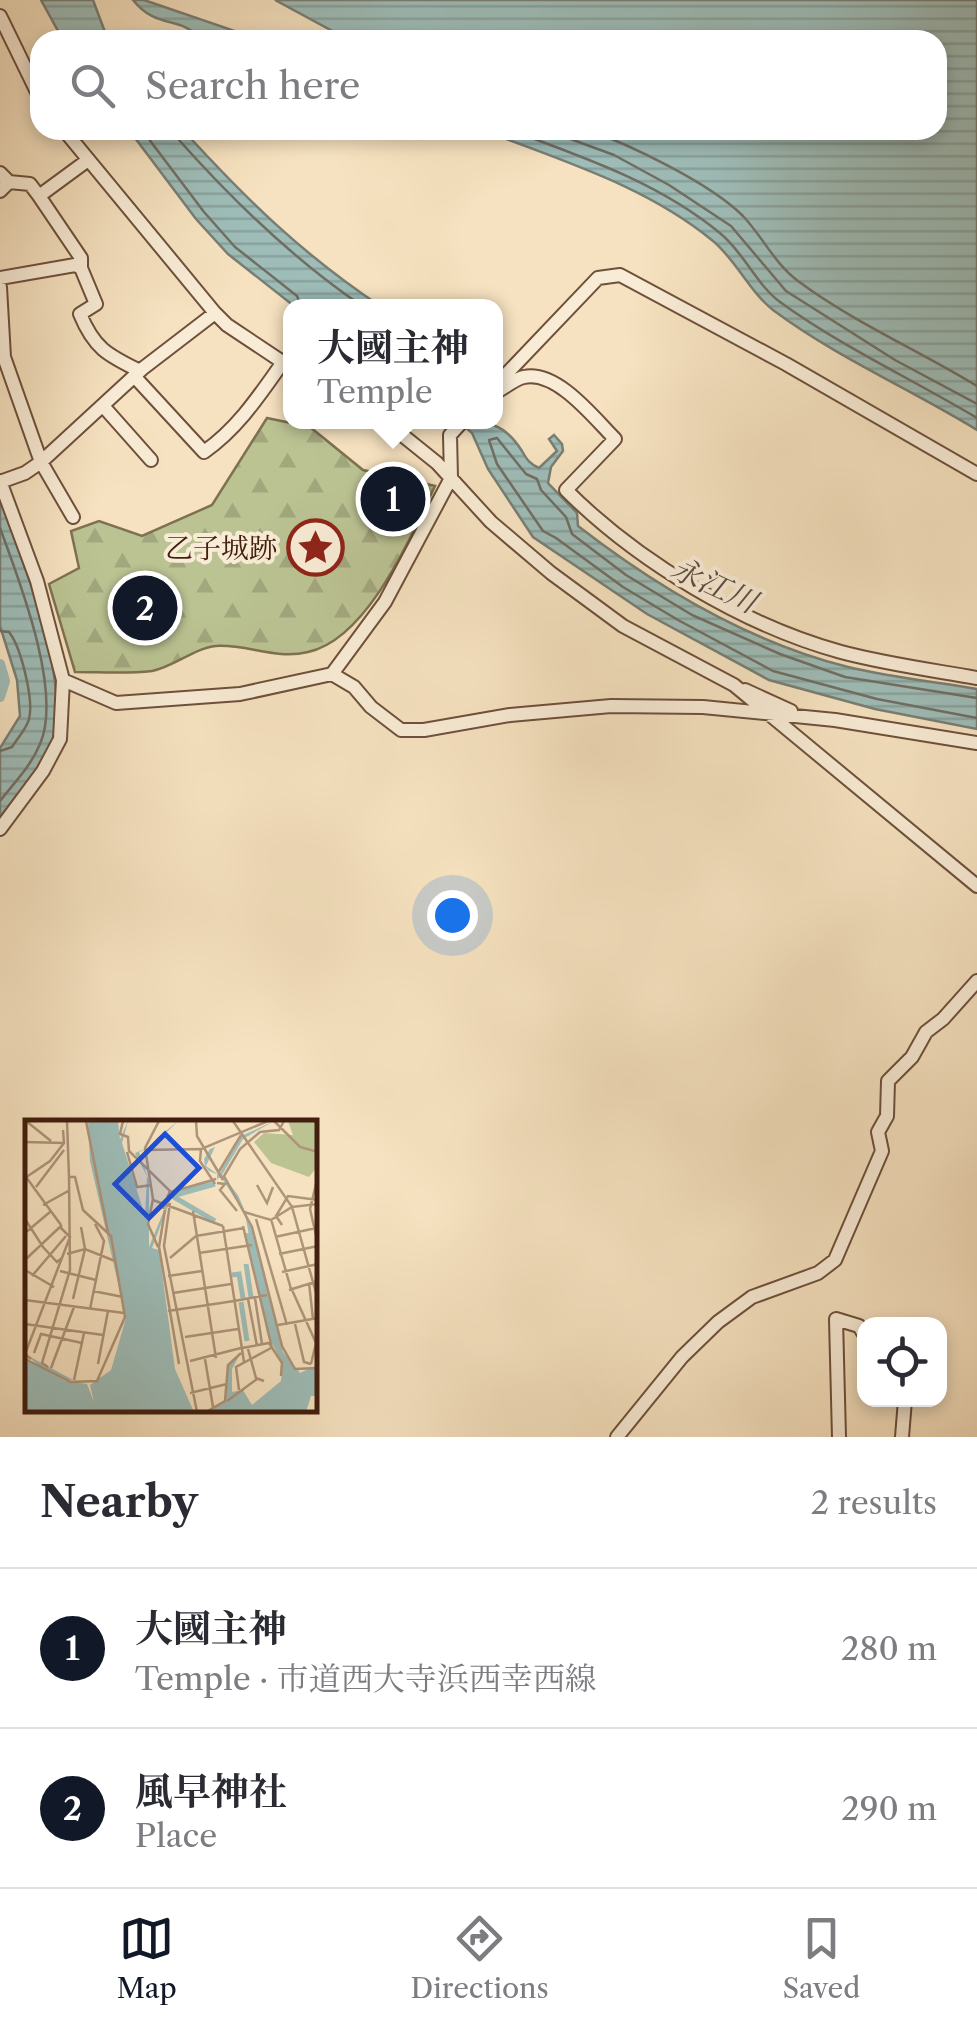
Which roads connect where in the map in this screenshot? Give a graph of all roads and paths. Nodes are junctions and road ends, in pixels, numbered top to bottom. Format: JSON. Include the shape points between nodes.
{"nodes":[{"id":1,"x":0,"y":16,"type":"edge"},
{"id":2,"x":30,"y":78,"type":"edge"},
{"id":3,"x":72,"y":140,"type":"edge"},
{"id":4,"x":88,"y":160,"type":"junction"},
{"id":5,"x":3,"y":182,"type":"edge"},
{"id":6,"x":39,"y":196,"type":"junction"},
{"id":7,"x":81,"y":268,"type":"junction"},
{"id":8,"x":0,"y":278,"type":"edge"},
{"id":9,"x":0,"y":287,"type":"edge"},
{"id":10,"x":215,"y":312,"type":"junction"},
{"id":11,"x":283,"y":362,"type":"edge"},
{"id":12,"x":283,"y":370,"type":"edge"},
{"id":13,"x":137,"y":374,"type":"junction"},
{"id":14,"x":503,"y":380,"type":"edge"},
{"id":15,"x":503,"y":385,"type":"edge"},
{"id":16,"x":104,"y":407,"type":"junction"},
{"id":17,"x":394,"y":429,"type":"edge"},
{"id":18,"x":456,"y":429,"type":"edge"},
{"id":19,"x":151,"y":460,"type":"dead end"},
{"id":20,"x":41,"y":462,"type":"junction"},
{"id":21,"x":977,"y":474,"type":"edge"},
{"id":22,"x":451,"y":478,"type":"junction"},
{"id":23,"x":0,"y":482,"type":"edge"},
{"id":24,"x":73,"y":517,"type":"dead end"},
{"id":25,"x":332,"y":674,"type":"junction"},
{"id":26,"x":977,"y":678,"type":"edge"},
{"id":27,"x":63,"y":680,"type":"junction"},
{"id":28,"x":734,"y":685,"type":"junction"},
{"id":29,"x":762,"y":712,"type":"junction"},
{"id":30,"x":802,"y":716,"type":"junction"},
{"id":31,"x":977,"y":743,"type":"edge"},
{"id":32,"x":0,"y":829,"type":"edge"},
{"id":33,"x":977,"y":886,"type":"edge"},
{"id":34,"x":977,"y":981,"type":"edge"},
{"id":35,"x":857,"y":1325,"type":"edge"},
{"id":36,"x":904,"y":1407,"type":"edge"},
{"id":37,"x":617,"y":1437,"type":"edge"},
{"id":38,"x":839,"y":1437,"type":"edge"},
{"id":39,"x":902,"y":1437,"type":"edge"}],
"edges":[{"from":1,"to":2,"type":"street"},
{"from":3,"to":4,"type":"street"},
{"from":4,"to":6,"type":"street"},
{"from":4,"to":10,"type":"street"},
{"from":5,"to":6,"type":"street","via":[[30,184]]},
{"from":6,"to":7,"type":"street","via":[[81,258]]},
{"from":7,"to":8,"type":"street"},
{"from":7,"to":13,"type":"street","via":[[96,304],[80,314],[90,338]]},
{"from":9,"to":20,"type":"street","via":[[4,357]]},
{"from":10,"to":11,"type":"street"},
{"from":10,"to":13,"type":"street"},
{"from":12,"to":13,"type":"street","via":[[204,452]]},
{"from":13,"to":16,"type":"street"},
{"from":14,"to":21,"type":"street","via":[[598,278],[620,275]]},
{"from":15,"to":26,"type":"street","via":[[532,376],[567,390],[615,439],[566,490],[670,572],[743,613],[840,652]]},
{"from":16,"to":19,"type":"street"},
{"from":16,"to":20,"type":"street"},
{"from":17,"to":22,"type":"street"},
{"from":18,"to":22,"type":"street"},
{"from":20,"to":23,"type":"street"},
{"from":20,"to":24,"type":"street"},
{"from":22,"to":25,"type":"street","via":[[385,602]]},
{"from":22,"to":28,"type":"street","via":[[551,573],[623,626]]},
{"from":23,"to":27,"type":"street"},
{"from":25,"to":27,"type":"street","via":[[240,694],[116,703]]},
{"from":25,"to":29,"type":"street","via":[[400,730],[611,706]]},
{"from":27,"to":32,"type":"street","via":[[60,738]]},
{"from":28,"to":29,"type":"street"},
{"from":28,"to":30,"type":"street"},
{"from":29,"to":30,"type":"street"},
{"from":29,"to":33,"type":"street"},
{"from":30,"to":31,"type":"street"},
{"from":34,"to":37,"type":"street","via":[[888,1081],[887,1116],[878,1132],[882,1152],[835,1260],[752,1297],[718,1322]]},
{"from":35,"to":38,"type":"street","via":[[836,1319]]},
{"from":36,"to":39,"type":"street"}]}
